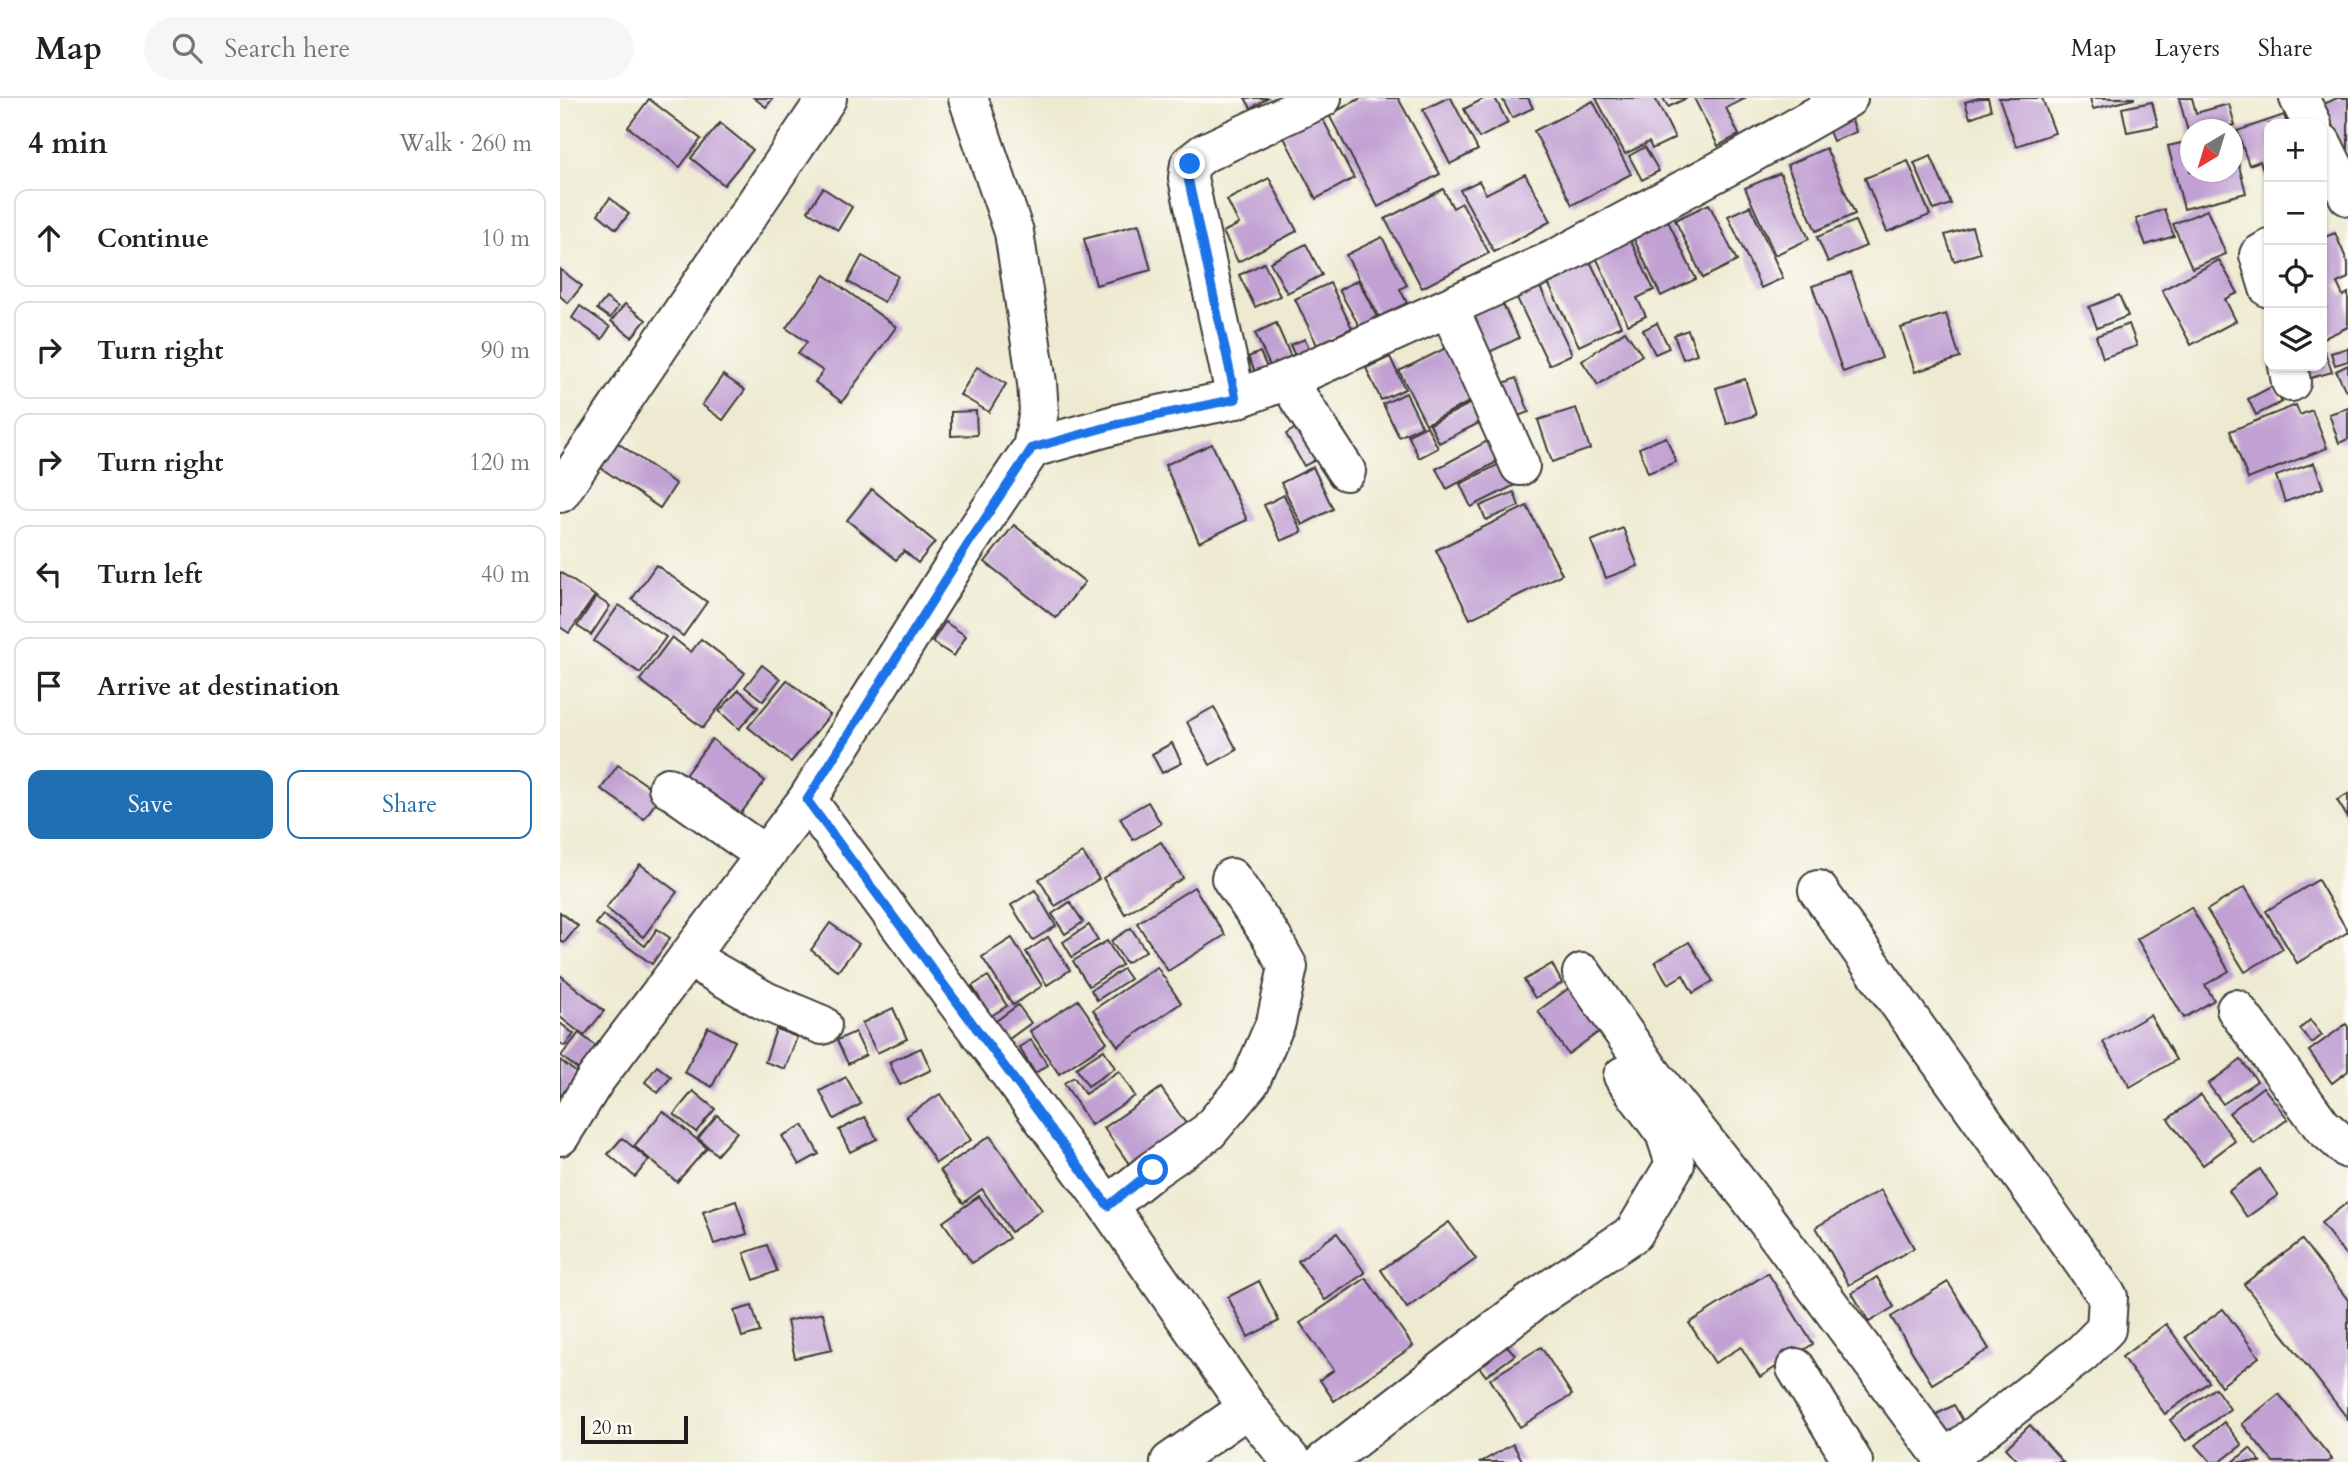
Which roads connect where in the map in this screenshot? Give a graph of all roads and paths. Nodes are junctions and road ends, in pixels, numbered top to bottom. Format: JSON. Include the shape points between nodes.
{"nodes":[{"id":1,"x":827,"y":98,"type":"edge"},
{"id":2,"x":968,"y":98,"type":"edge"},
{"id":3,"x":1322,"y":98,"type":"edge"},
{"id":4,"x":1848,"y":98,"type":"edge"},
{"id":5,"x":2299,"y":98,"type":"edge"},
{"id":6,"x":2310,"y":119,"type":"edge"},
{"id":7,"x":2327,"y":154,"type":"edge"},
{"id":8,"x":2348,"y":199,"type":"edge"},
{"id":9,"x":2327,"y":214,"type":"edge"},
{"id":10,"x":2264,"y":252,"type":"edge"},
{"id":11,"x":2264,"y":272,"type":"edge"},
{"id":12,"x":1448,"y":308,"type":"junction"},
{"id":13,"x":1287,"y":380,"type":"junction"},
{"id":14,"x":1236,"y":399,"type":"junction"},
{"id":15,"x":1032,"y":448,"type":"junction"},
{"id":16,"x":1520,"y":466,"type":"dead end"},
{"id":17,"x":1346,"y":471,"type":"dead end"},
{"id":18,"x":560,"y":493,"type":"edge"},
{"id":19,"x":668,"y":787,"type":"dead end"},
{"id":20,"x":807,"y":800,"type":"junction"},
{"id":21,"x":765,"y":855,"type":"junction"},
{"id":22,"x":1231,"y":878,"type":"dead end"},
{"id":23,"x":1818,"y":890,"type":"dead end"},
{"id":24,"x":688,"y":957,"type":"junction"},
{"id":25,"x":1582,"y":973,"type":"dead end"},
{"id":26,"x":2236,"y":1009,"type":"dead end"},
{"id":27,"x":822,"y":1025,"type":"dead end"},
{"id":28,"x":1617,"y":1067,"type":"dead end"},
{"id":29,"x":560,"y":1136,"type":"edge"},
{"id":30,"x":2348,"y":1149,"type":"edge"},
{"id":31,"x":1108,"y":1206,"type":"junction"},
{"id":32,"x":1796,"y":1368,"type":"dead end"},
{"id":33,"x":1248,"y":1408,"type":"junction"},
{"id":34,"x":1944,"y":1461,"type":"edge"},
{"id":35,"x":1170,"y":1462,"type":"edge"},
{"id":36,"x":1292,"y":1462,"type":"edge"},
{"id":37,"x":1324,"y":1462,"type":"edge"},
{"id":38,"x":1853,"y":1462,"type":"edge"}],
"edges":[{"from":1,"to":18,"type":"street"},
{"from":2,"to":15,"type":"street","via":[[1014,232],[1037,383],[1039,411]]},
{"from":3,"to":14,"type":"street","via":[[1204,153],[1190,164],[1188,178]]},
{"from":4,"to":12,"type":"street","via":[[1553,260]]},
{"from":5,"to":6,"type":"street"},
{"from":7,"to":8,"type":"street"},
{"from":8,"to":9,"type":"street"},
{"from":10,"to":11,"type":"street","via":[[2259,255]]},
{"from":12,"to":13,"type":"street"},
{"from":12,"to":16,"type":"street"},
{"from":13,"to":14,"type":"street"},
{"from":13,"to":17,"type":"street"},
{"from":14,"to":15,"type":"street","via":[[1125,422]]},
{"from":15,"to":20,"type":"street"},
{"from":19,"to":21,"type":"street"},
{"from":20,"to":21,"type":"street"},
{"from":20,"to":31,"type":"street"},
{"from":21,"to":24,"type":"street"},
{"from":22,"to":31,"type":"street","via":[[1288,967],[1276,1023],[1250,1082],[1208,1132]]},
{"from":23,"to":34,"type":"street","via":[[2108,1297],[2106,1329],[2082,1353]]},
{"from":24,"to":27,"type":"street","via":[[765,1001]]},
{"from":24,"to":29,"type":"street","via":[[595,1080]]},
{"from":25,"to":34,"type":"street","via":[[1653,1075]]},
{"from":26,"to":30,"type":"street","via":[[2322,1126]]},
{"from":28,"to":37,"type":"street","via":[[1665,1133],[1675,1164],[1634,1233],[1537,1298]]},
{"from":31,"to":33,"type":"street"},
{"from":32,"to":38,"type":"street"},
{"from":33,"to":35,"type":"street"},
{"from":33,"to":36,"type":"street"}]}
